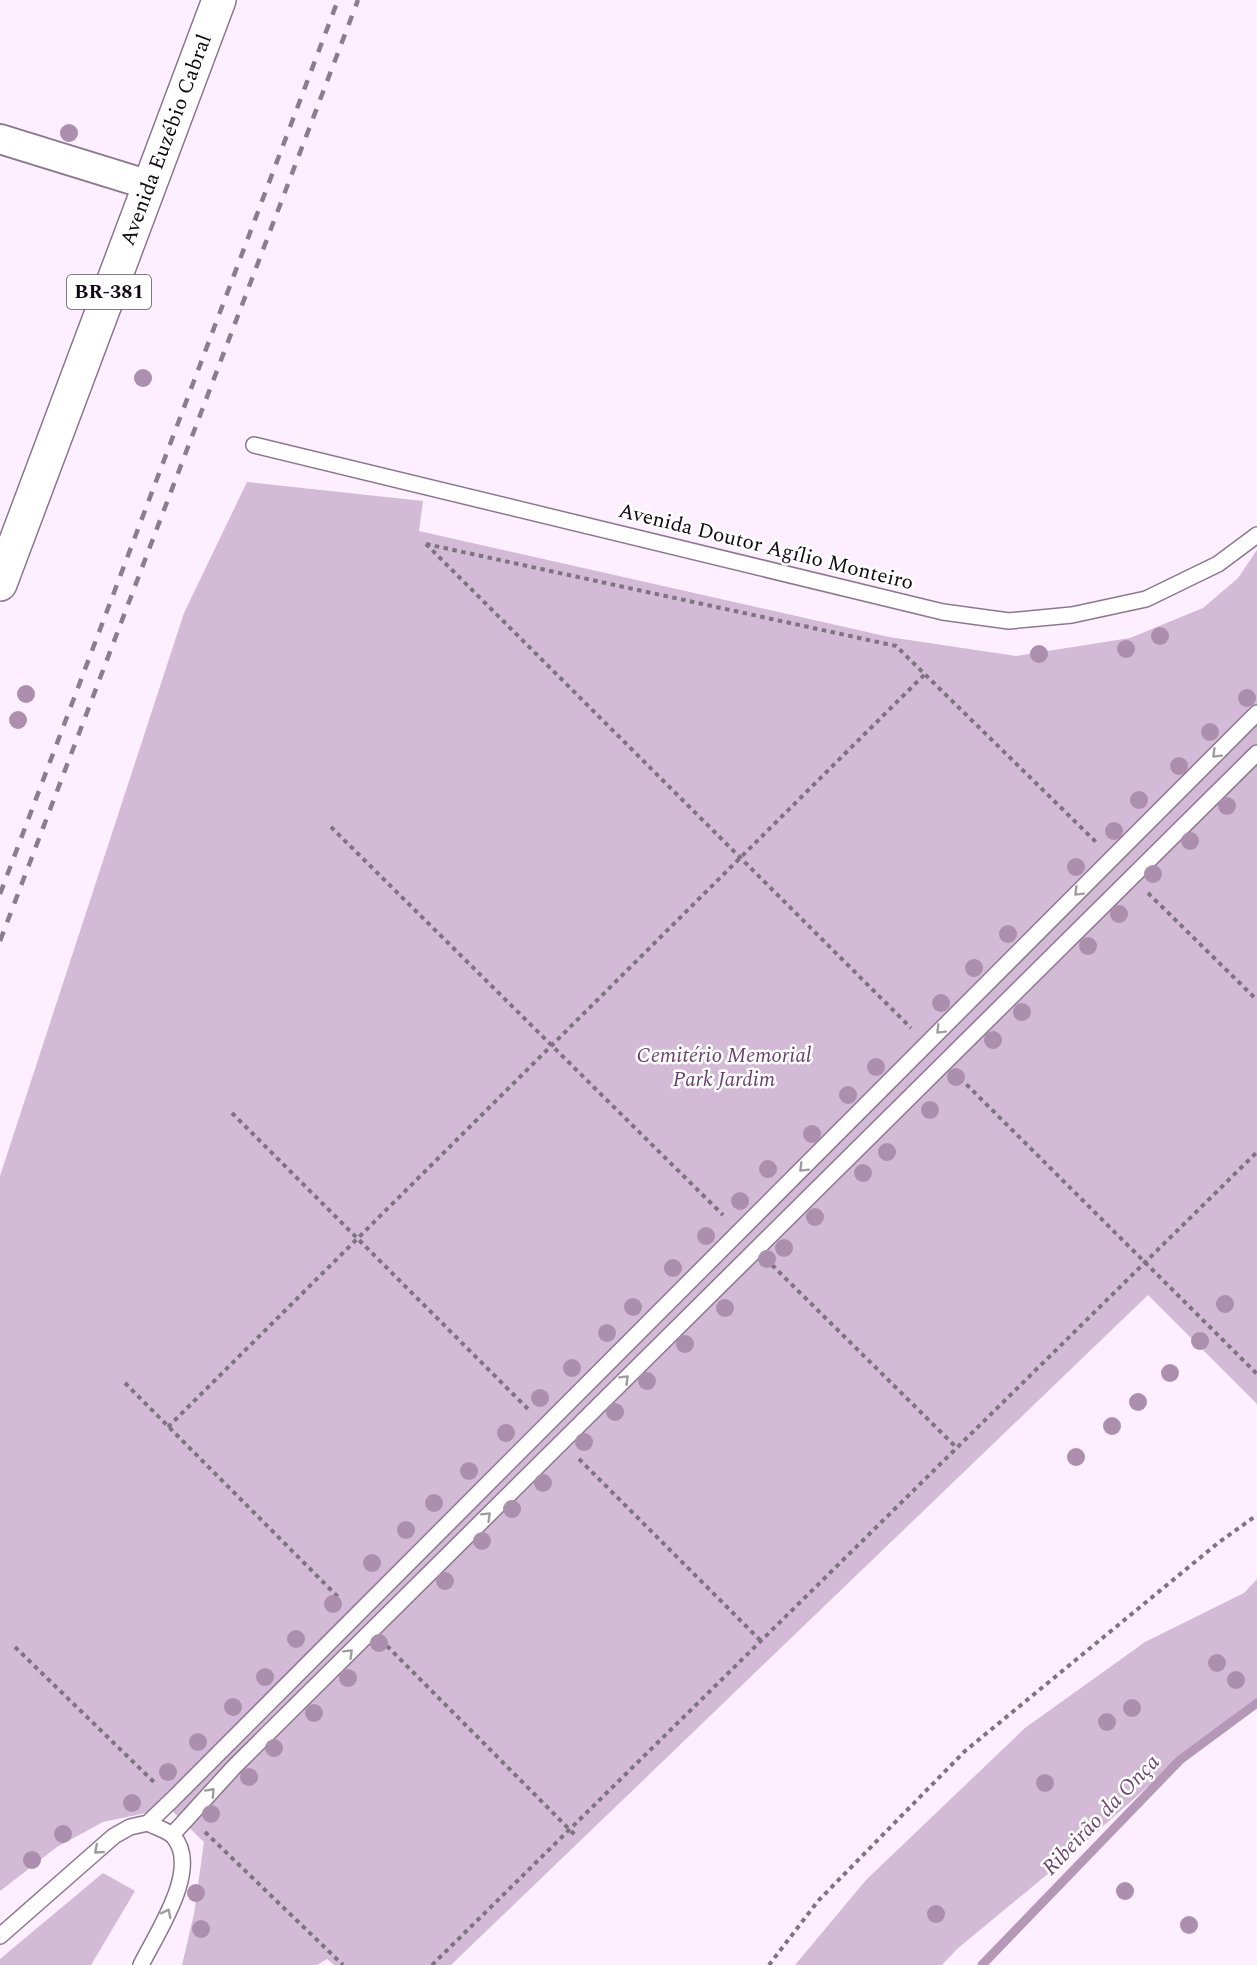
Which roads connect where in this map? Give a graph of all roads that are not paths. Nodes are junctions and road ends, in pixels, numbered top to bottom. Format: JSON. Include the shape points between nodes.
{"nodes":[{"id":1,"x":219,"y":0,"type":"edge"},
{"id":2,"x":0,"y":139,"type":"edge"},
{"id":3,"x":149,"y":185,"type":"junction"},
{"id":4,"x":254,"y":445,"type":"dead end"},
{"id":5,"x":1257,"y":534,"type":"edge"},
{"id":6,"x":0,"y":584,"type":"edge"},
{"id":7,"x":1257,"y":712,"type":"edge"},
{"id":8,"x":1257,"y":753,"type":"edge"},
{"id":9,"x":148,"y":1823,"type":"junction"},
{"id":10,"x":172,"y":1835,"type":"junction"},
{"id":11,"x":0,"y":1936,"type":"edge"},
{"id":12,"x":141,"y":1965,"type":"edge"}],
"edges":[{"from":1,"to":3,"type":"main road","name":"Avenida Euzébio Cabral","number":"BR-381"},
{"from":2,"to":3,"type":"street"},
{"from":3,"to":6,"type":"main road","name":"Avenida Euzébio Cabral","number":"BR-381"},
{"from":4,"to":5,"type":"lane","name":"Avenida Doutor Agílio Monteiro","via":[[943,612],[1010,621],[1072,615],[1146,599],[1218,564]]},
{"from":7,"to":9,"type":"lane","one_way":true},
{"from":10,"to":8,"type":"lane","one_way":true,"via":[[234,1767]]},
{"from":9,"to":10,"type":"lane"},
{"from":9,"to":11,"type":"lane","one_way":true,"via":[[114,1836]]},
{"from":12,"to":10,"type":"lane","one_way":true,"via":[[178,1891],[184,1870],[181,1850]]}]}
